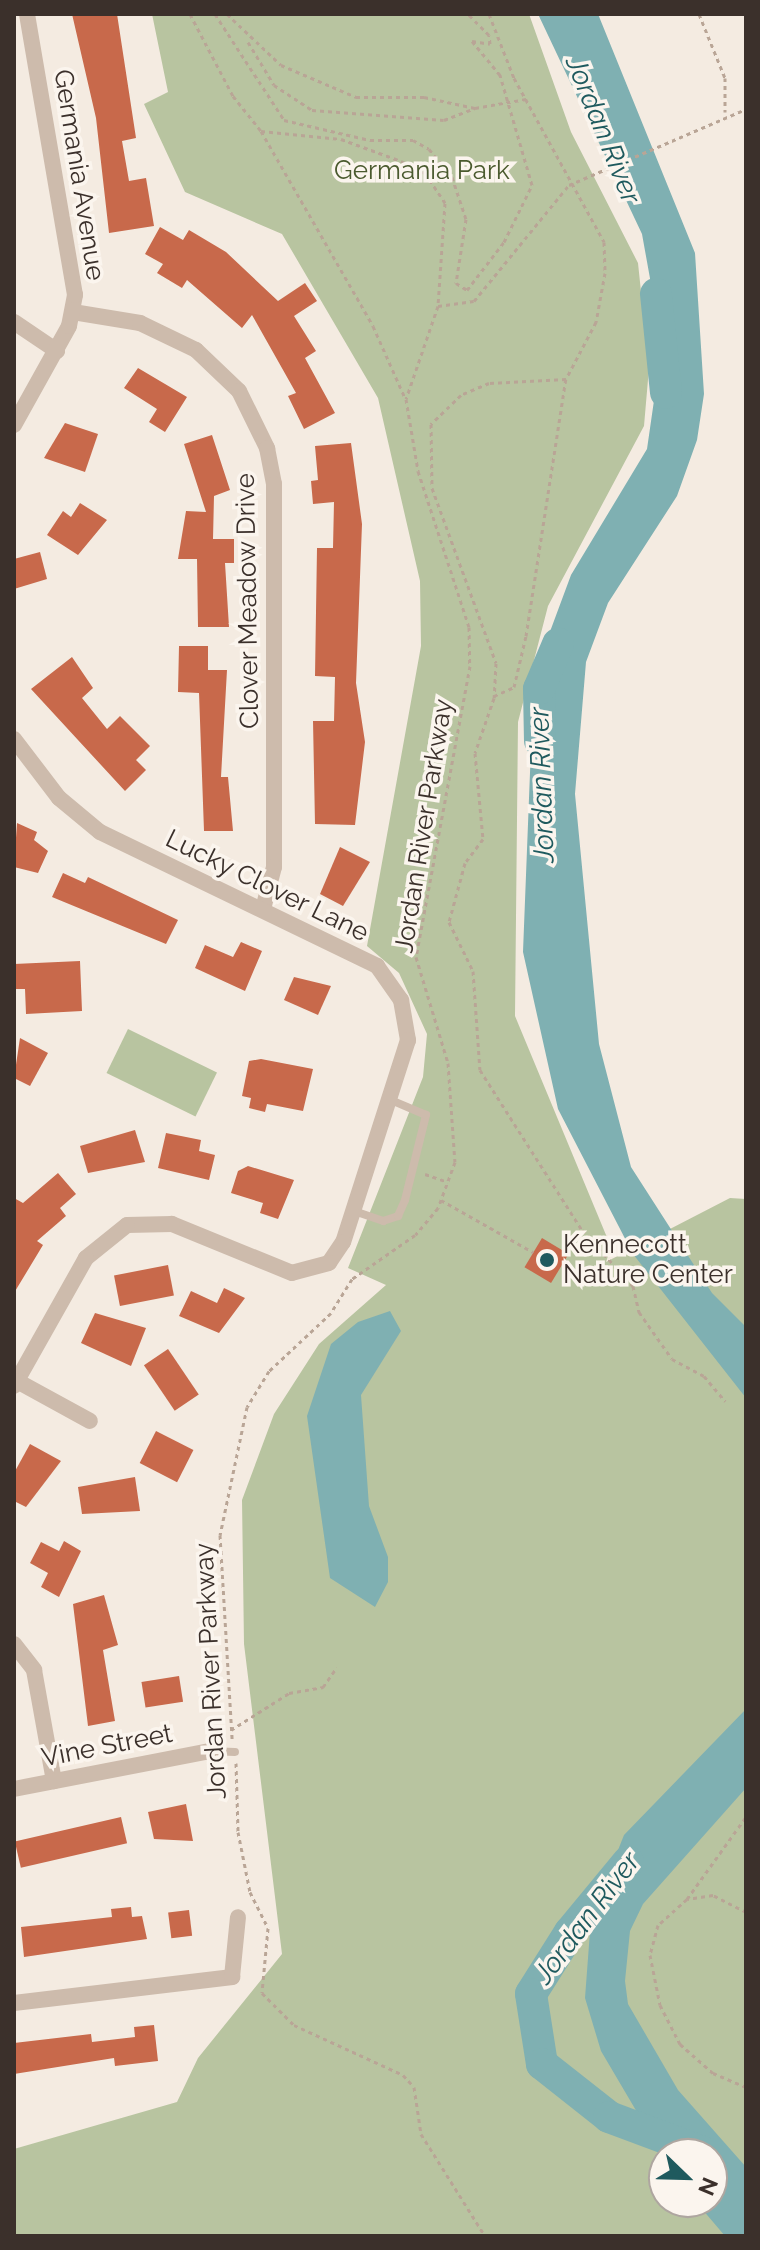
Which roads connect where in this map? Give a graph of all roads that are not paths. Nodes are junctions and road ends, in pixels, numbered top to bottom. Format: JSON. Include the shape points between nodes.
{"nodes":[{"id":1,"x":27,"y":14,"type":"edge"},
{"id":2,"x":73,"y":312,"type":"junction"},
{"id":3,"x":14,"y":322,"type":"edge"},
{"id":4,"x":57,"y":351,"type":"junction"},
{"id":5,"x":14,"y":425,"type":"edge"},
{"id":6,"x":14,"y":739,"type":"edge"},
{"id":7,"x":263,"y":909,"type":"junction"},
{"id":8,"x":393,"y":1101,"type":"junction"},
{"id":9,"x":354,"y":1211,"type":"junction"},
{"id":10,"x":15,"y":1384,"type":"edge"},
{"id":11,"x":90,"y":1421,"type":"dead end"},
{"id":12,"x":14,"y":1644,"type":"edge"},
{"id":13,"x":209,"y":1751,"type":"joint"},
{"id":14,"x":235,"y":1752,"type":"road end"},
{"id":15,"x":54,"y":1781,"type":"junction"},
{"id":16,"x":14,"y":1789,"type":"edge"},
{"id":17,"x":238,"y":1917,"type":"dead end"},
{"id":18,"x":14,"y":2003,"type":"edge"}],
"edges":[{"from":1,"to":2,"type":"street","name":"Germania Avenue","via":[[73,264]]},
{"from":2,"to":4,"type":"street","name":"Germania Avenue"},
{"from":2,"to":7,"type":"street","name":"Clover Meadow Drive","via":[[140,323],[196,350],[239,391],[267,448],[274,484],[274,867]]},
{"from":3,"to":4,"type":"street"},
{"from":4,"to":5,"type":"street","name":"Germania Avenue"},
{"from":6,"to":7,"type":"street","name":"Lucky Clover Lane","via":[[88,824]]},
{"from":7,"to":8,"type":"street","name":"Lucky Clover Lane","via":[[387,976],[401,1000],[408,1040]]},
{"from":8,"to":9,"type":"street","name":"Lucky Clover Lane"},
{"from":8,"to":9,"type":"lane","via":[[426,1115],[415,1170],[398,1216],[383,1221]]},
{"from":9,"to":10,"type":"street","name":"Lucky Clover Lane","via":[[335,1256],[312,1272],[292,1273],[172,1224],[127,1225],[86,1258]]},
{"from":10,"to":11,"type":"street"},
{"from":12,"to":15,"type":"street","via":[[34,1670]]},
{"from":13,"to":14,"type":"lane"},
{"from":13,"to":15,"type":"street","name":"Vine Street"},
{"from":15,"to":16,"type":"street","name":"Vine Street"},
{"from":17,"to":18,"type":"street","via":[[232,1977]]}]}
